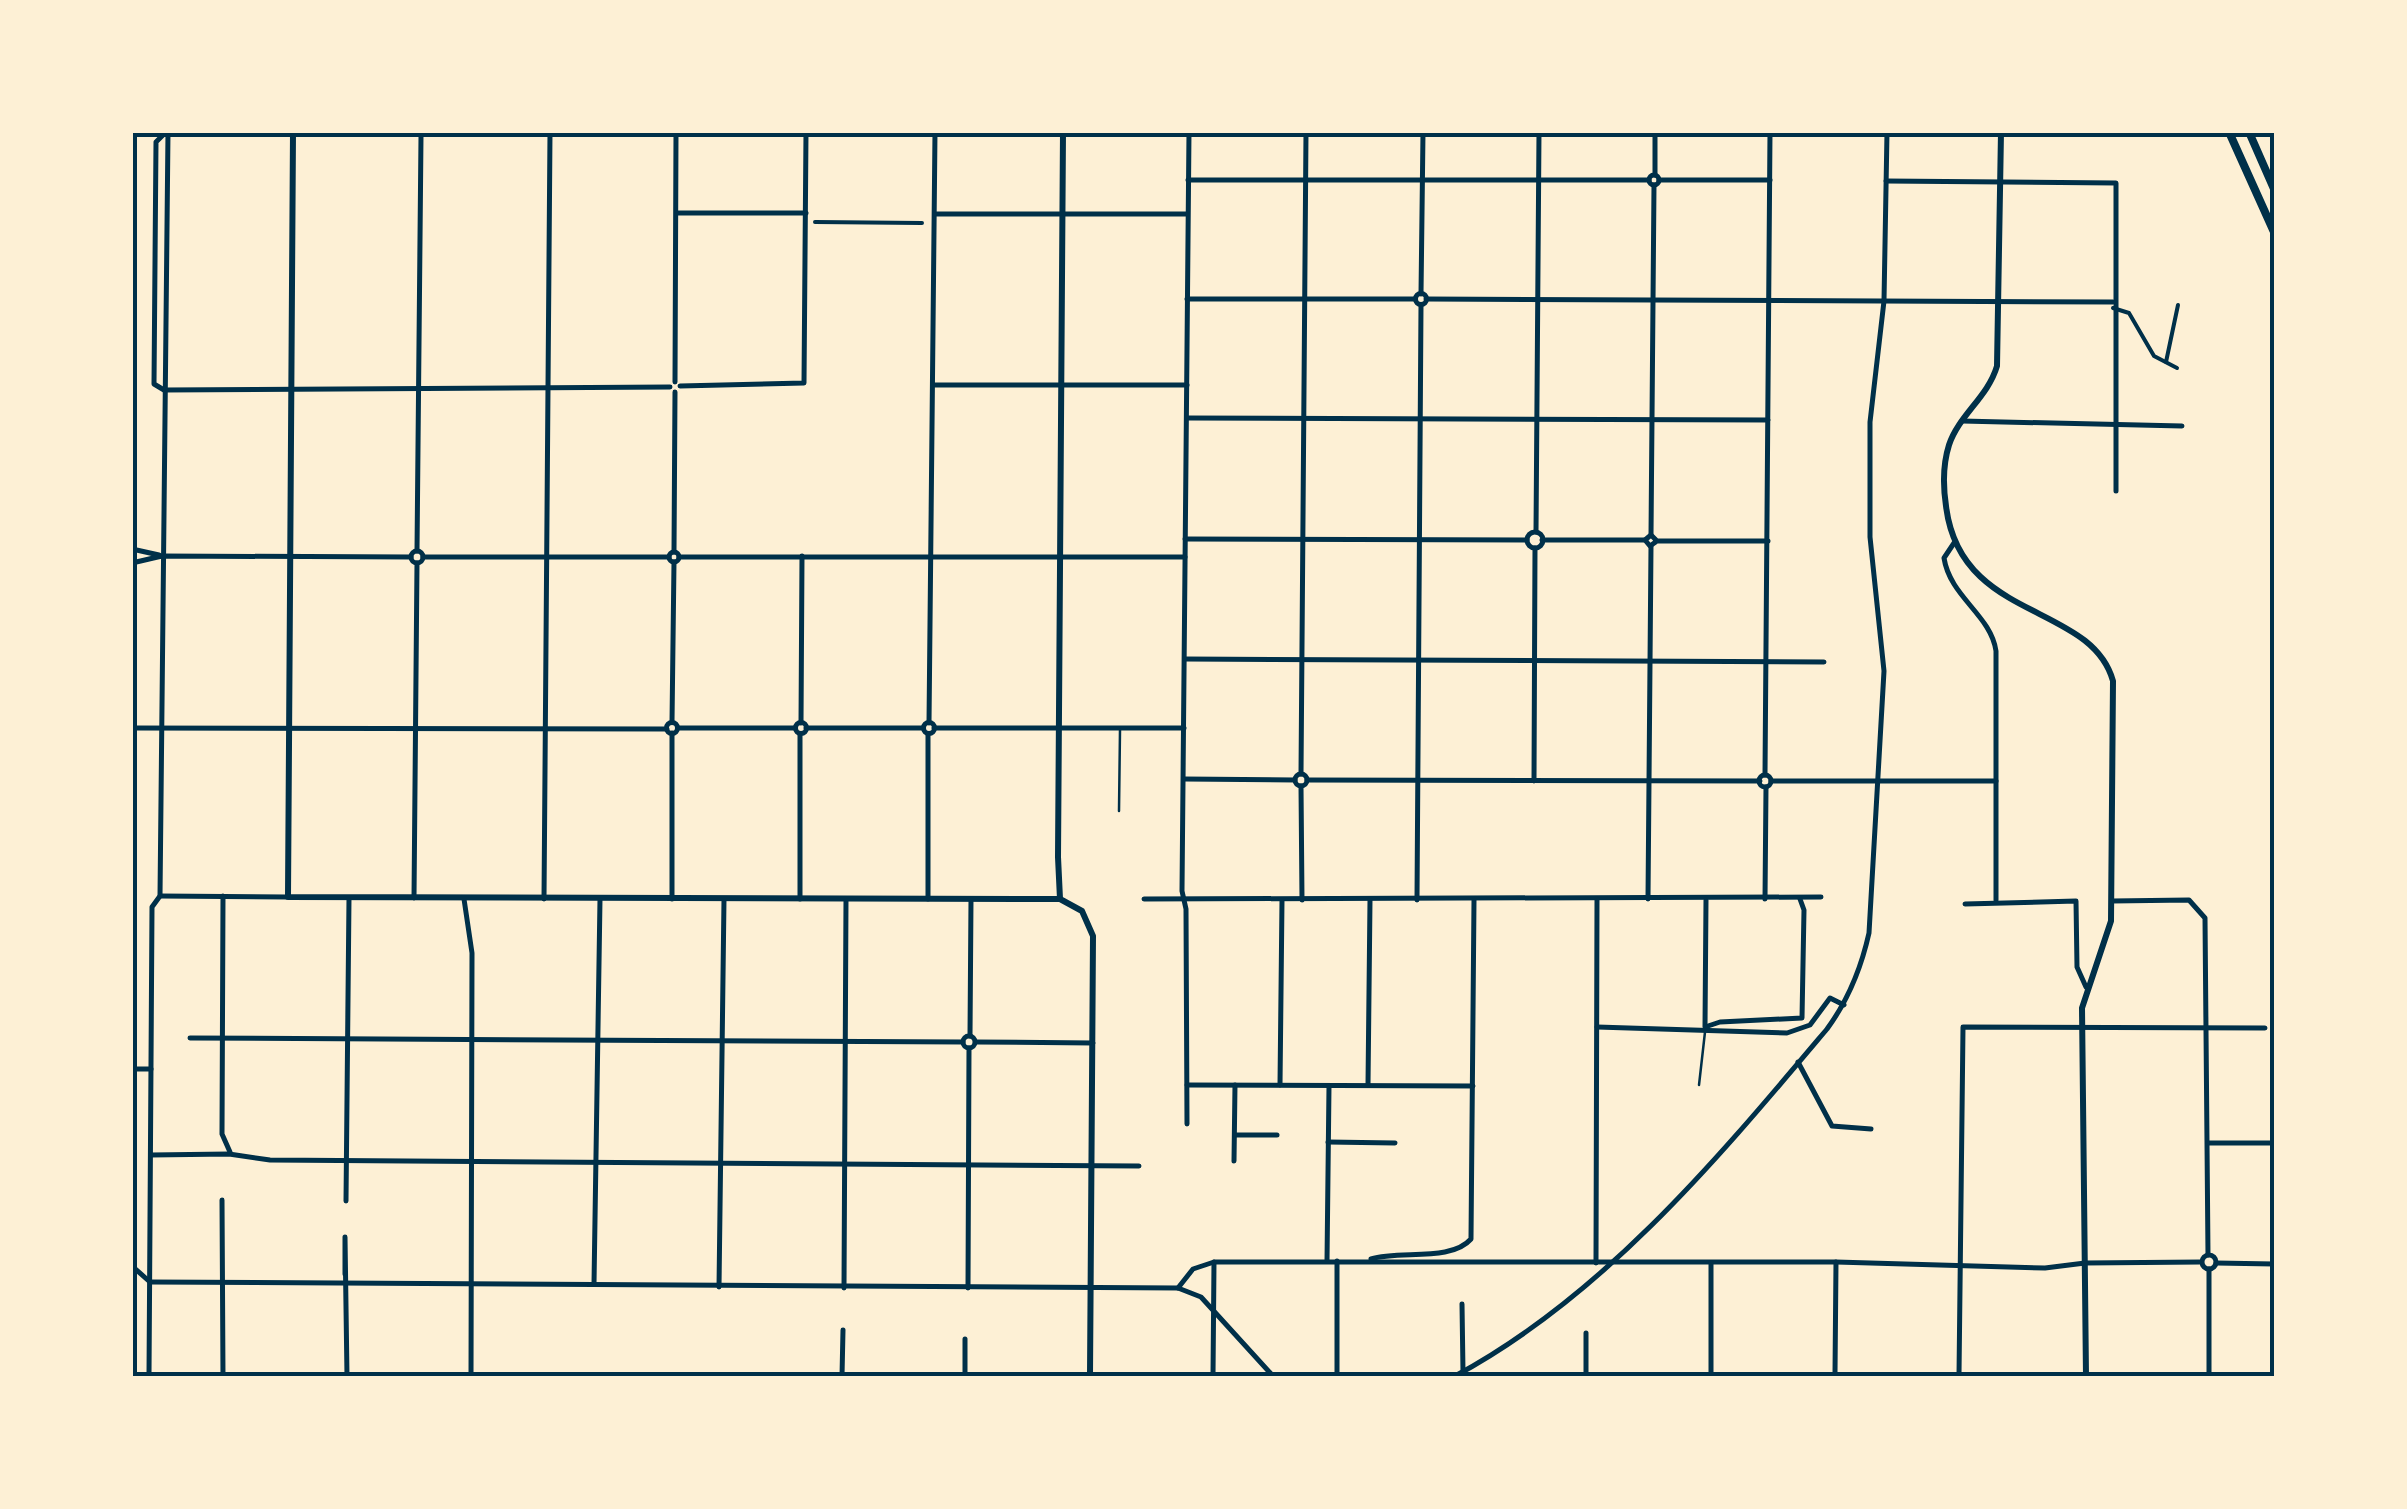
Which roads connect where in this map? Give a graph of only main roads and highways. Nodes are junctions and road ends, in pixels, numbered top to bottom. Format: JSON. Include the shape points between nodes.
{"nodes":[{"id":1,"x":2229,"y":132,"type":"edge"},
{"id":2,"x":2249,"y":132,"type":"edge"},
{"id":3,"x":2274,"y":188,"type":"edge"},
{"id":4,"x":2274,"y":232,"type":"edge"}],
"edges":[{"from":1,"to":4,"type":"highway"},
{"from":2,"to":3,"type":"highway"}]}
